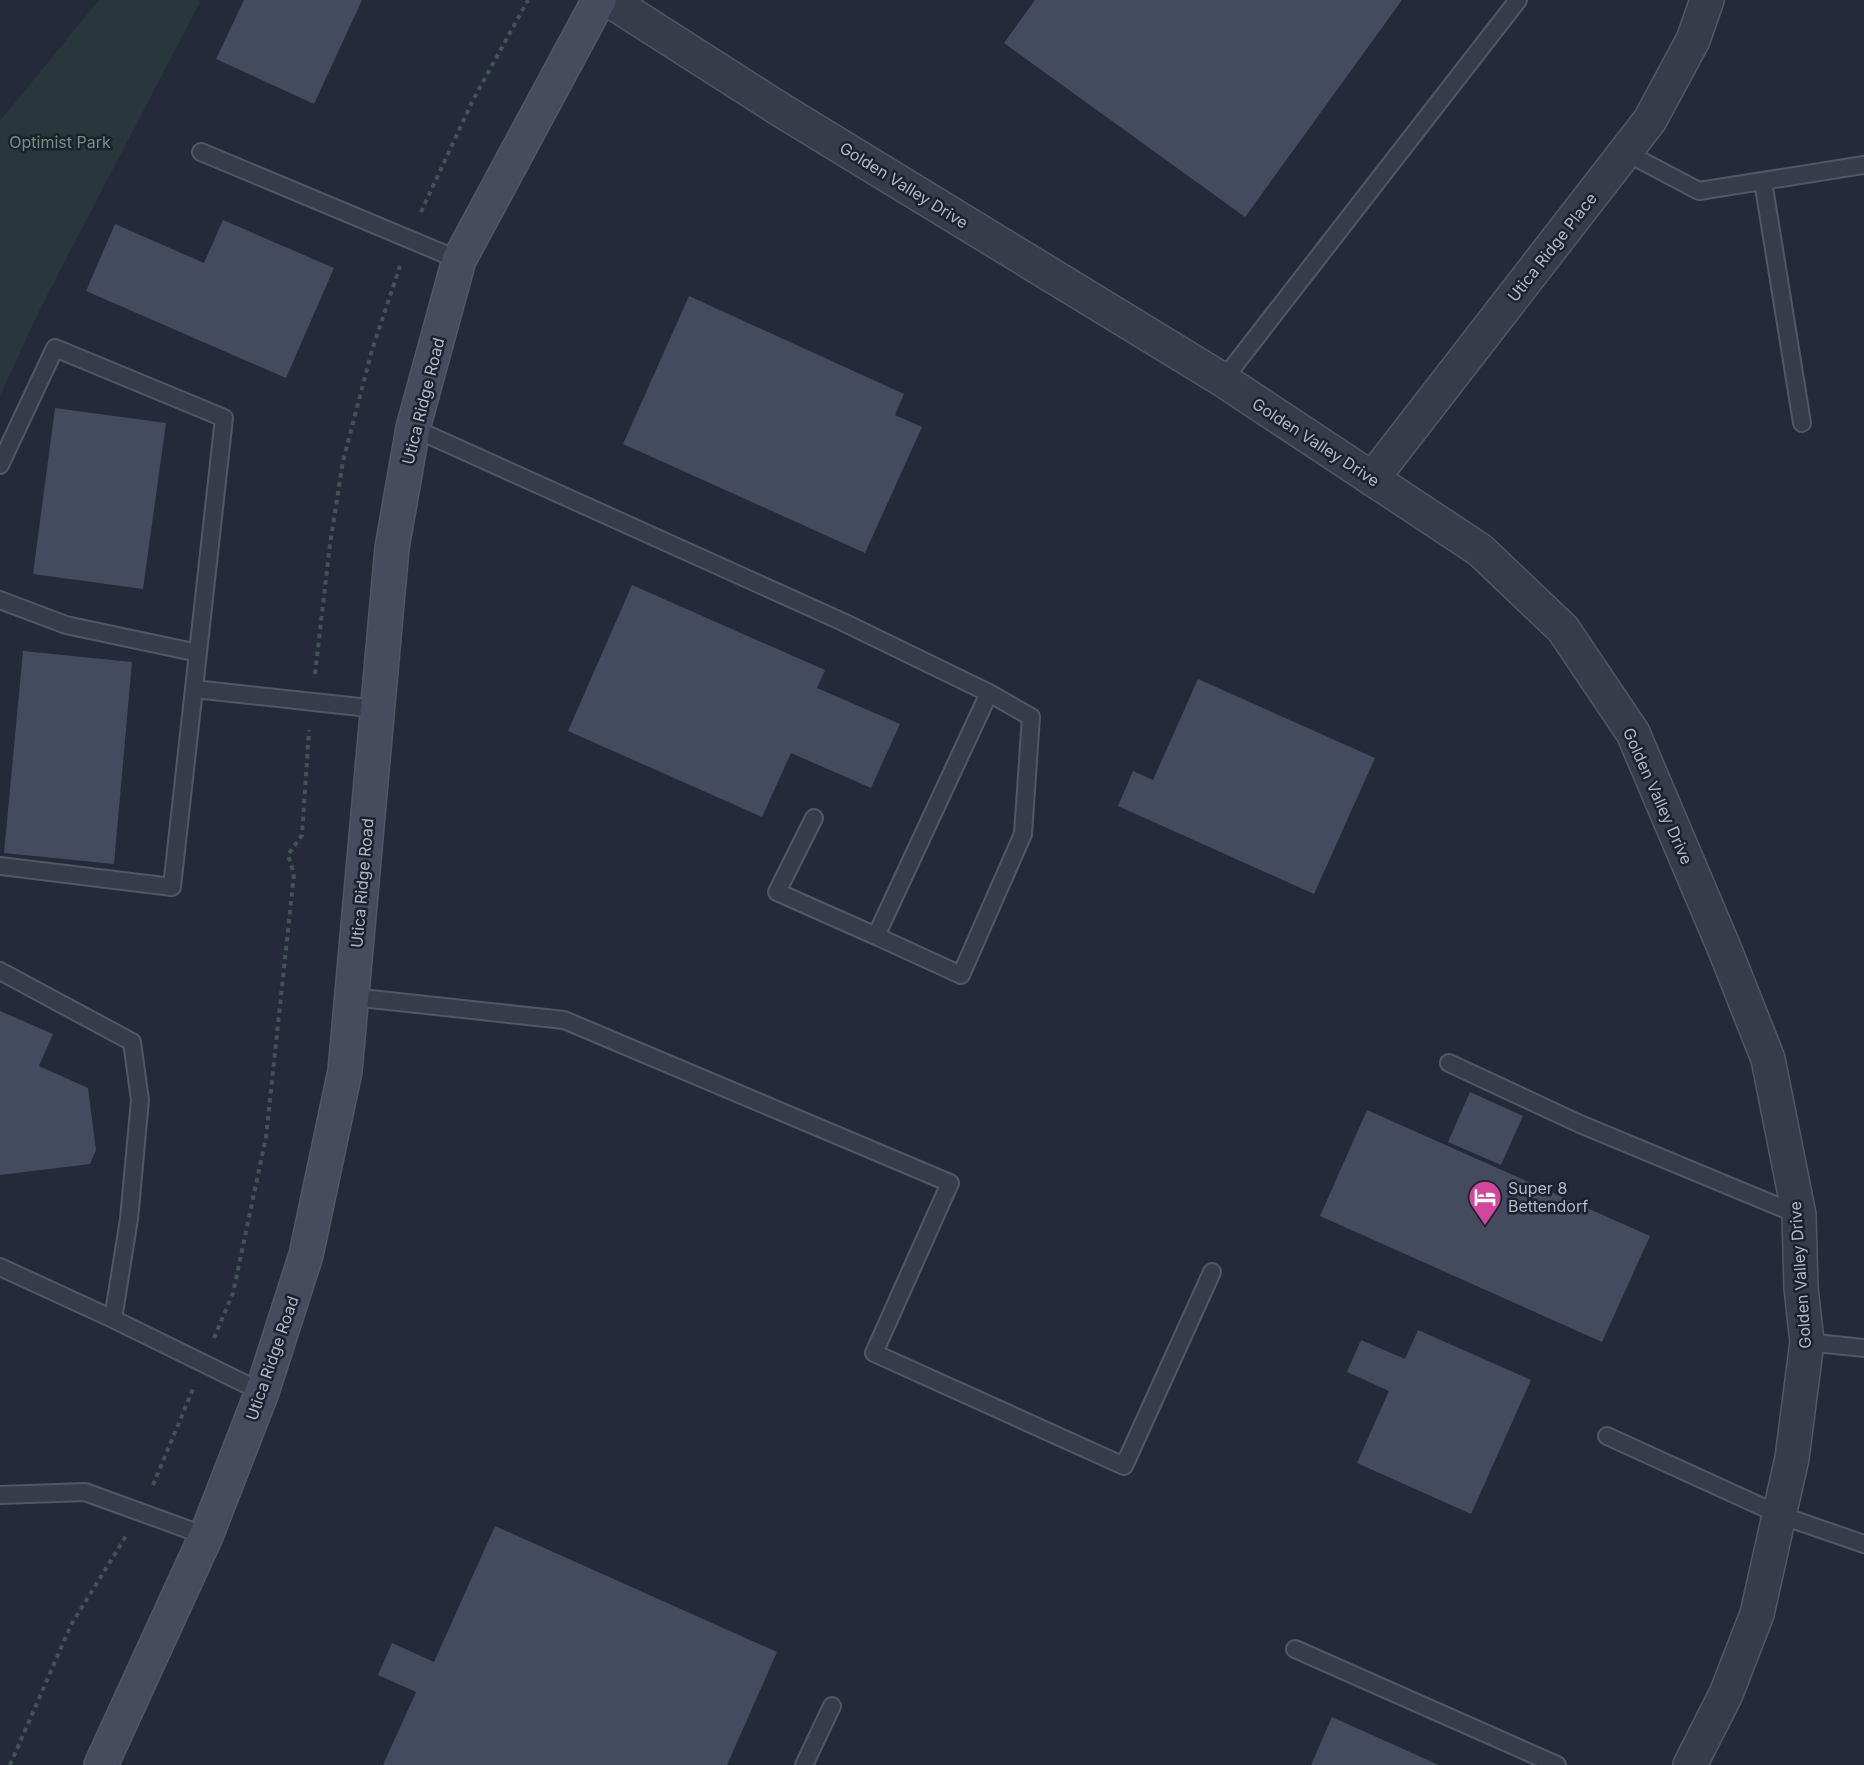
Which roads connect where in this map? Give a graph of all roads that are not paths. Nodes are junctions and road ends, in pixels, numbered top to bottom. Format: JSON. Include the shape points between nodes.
{"nodes":[{"id":1,"x":599,"y":0,"type":"edge"},
{"id":2,"x":609,"y":0,"type":"edge"},
{"id":3,"x":1518,"y":0,"type":"edge"},
{"id":4,"x":1707,"y":0,"type":"edge"},
{"id":5,"x":201,"y":152,"type":"dead end"},
{"id":6,"x":1625,"y":152,"type":"junction"},
{"id":7,"x":1864,"y":165,"type":"edge"},
{"id":8,"x":1763,"y":181,"type":"junction"},
{"id":9,"x":459,"y":260,"type":"junction"},
{"id":10,"x":1223,"y":380,"type":"junction"},
{"id":11,"x":1802,"y":423,"type":"dead end"},
{"id":12,"x":413,"y":428,"type":"junction"},
{"id":13,"x":0,"y":465,"type":"edge"},
{"id":14,"x":1372,"y":478,"type":"junction"},
{"id":15,"x":0,"y":600,"type":"edge"},
{"id":16,"x":198,"y":653,"type":"junction"},
{"id":17,"x":194,"y":689,"type":"junction"},
{"id":18,"x":989,"y":693,"type":"junction"},
{"id":19,"x":378,"y":709,"type":"junction"},
{"id":20,"x":814,"y":818,"type":"dead end"},
{"id":21,"x":0,"y":866,"type":"edge"},
{"id":22,"x":876,"y":936,"type":"junction"},
{"id":23,"x":0,"y":971,"type":"edge"},
{"id":24,"x":352,"y":997,"type":"junction"},
{"id":25,"x":1449,"y":1063,"type":"dead end"},
{"id":26,"x":1799,"y":1215,"type":"junction"},
{"id":27,"x":0,"y":1267,"type":"edge"},
{"id":28,"x":1212,"y":1272,"type":"dead end"},
{"id":29,"x":113,"y":1319,"type":"junction"},
{"id":30,"x":1807,"y":1342,"type":"junction"},
{"id":31,"x":1864,"y":1348,"type":"edge"},
{"id":32,"x":262,"y":1392,"type":"junction"},
{"id":33,"x":1607,"y":1436,"type":"dead end"},
{"id":34,"x":0,"y":1495,"type":"edge"},
{"id":35,"x":1780,"y":1515,"type":"junction"},
{"id":36,"x":206,"y":1536,"type":"junction"},
{"id":37,"x":1864,"y":1545,"type":"edge"},
{"id":38,"x":1295,"y":1649,"type":"dead end"},
{"id":39,"x":832,"y":1706,"type":"dead end"},
{"id":40,"x":101,"y":1765,"type":"edge"},
{"id":41,"x":804,"y":1765,"type":"edge"},
{"id":42,"x":1557,"y":1765,"type":"edge"},
{"id":43,"x":1690,"y":1765,"type":"edge"}],
"edges":[{"from":1,"to":9,"type":"main road","name":"Utica Ridge Road"},
{"from":2,"to":10,"type":"street","name":"Golden Valley Drive","via":[[781,110]]},
{"from":3,"to":10,"type":"lane"},
{"from":4,"to":6,"type":"street","name":"Utica Ridge Place","via":[[1693,40],[1650,120]]},
{"from":5,"to":9,"type":"lane"},
{"from":6,"to":8,"type":"lane","via":[[1699,191]]},
{"from":6,"to":14,"type":"street","name":"Utica Ridge Place"},
{"from":7,"to":8,"type":"lane"},
{"from":8,"to":11,"type":"lane"},
{"from":9,"to":12,"type":"main road","name":"Utica Ridge Road"},
{"from":10,"to":14,"type":"street","name":"Golden Valley Drive"},
{"from":12,"to":18,"type":"lane","via":[[843,622]]},
{"from":12,"to":19,"type":"main road","name":"Utica Ridge Road","via":[[393,548]]},
{"from":13,"to":16,"type":"lane","via":[[55,348],[224,418]]},
{"from":14,"to":26,"type":"street","name":"Golden Valley Drive","via":[[1480,550],[1563,629],[1633,733],[1768,1059]]},
{"from":15,"to":16,"type":"lane","via":[[66,625]]},
{"from":16,"to":17,"type":"lane"},
{"from":17,"to":19,"type":"lane"},
{"from":17,"to":21,"type":"lane","via":[[172,888]]},
{"from":18,"to":22,"type":"lane"},
{"from":18,"to":22,"type":"lane","via":[[1031,717],[1023,834],[961,975]]},
{"from":19,"to":24,"type":"main road","name":"Utica Ridge Road"},
{"from":20,"to":22,"type":"lane","via":[[777,892]]},
{"from":23,"to":29,"type":"lane","via":[[132,1042],[140,1100],[129,1219]]},
{"from":24,"to":28,"type":"lane","via":[[564,1020],[950,1183],[874,1353],[1124,1466]]},
{"from":24,"to":32,"type":"main road","name":"Utica Ridge Road","via":[[345,1071],[306,1255]]},
{"from":25,"to":26,"type":"lane","via":[[1580,1124]]},
{"from":26,"to":30,"type":"street","name":"Golden Valley Drive"},
{"from":27,"to":29,"type":"lane"},
{"from":29,"to":32,"type":"lane"},
{"from":30,"to":31,"type":"lane"},
{"from":30,"to":35,"type":"street","name":"Golden Valley Drive","via":[[1792,1458]]},
{"from":32,"to":36,"type":"main road","name":"Utica Ridge Road"},
{"from":33,"to":35,"type":"lane"},
{"from":34,"to":36,"type":"lane","via":[[85,1492]]},
{"from":35,"to":37,"type":"lane"},
{"from":35,"to":43,"type":"street","name":"Golden Valley Drive","via":[[1757,1614],[1726,1694]]},
{"from":36,"to":40,"type":"main road","name":"Utica Ridge Road"},
{"from":38,"to":42,"type":"lane"},
{"from":39,"to":41,"type":"lane"}]}
